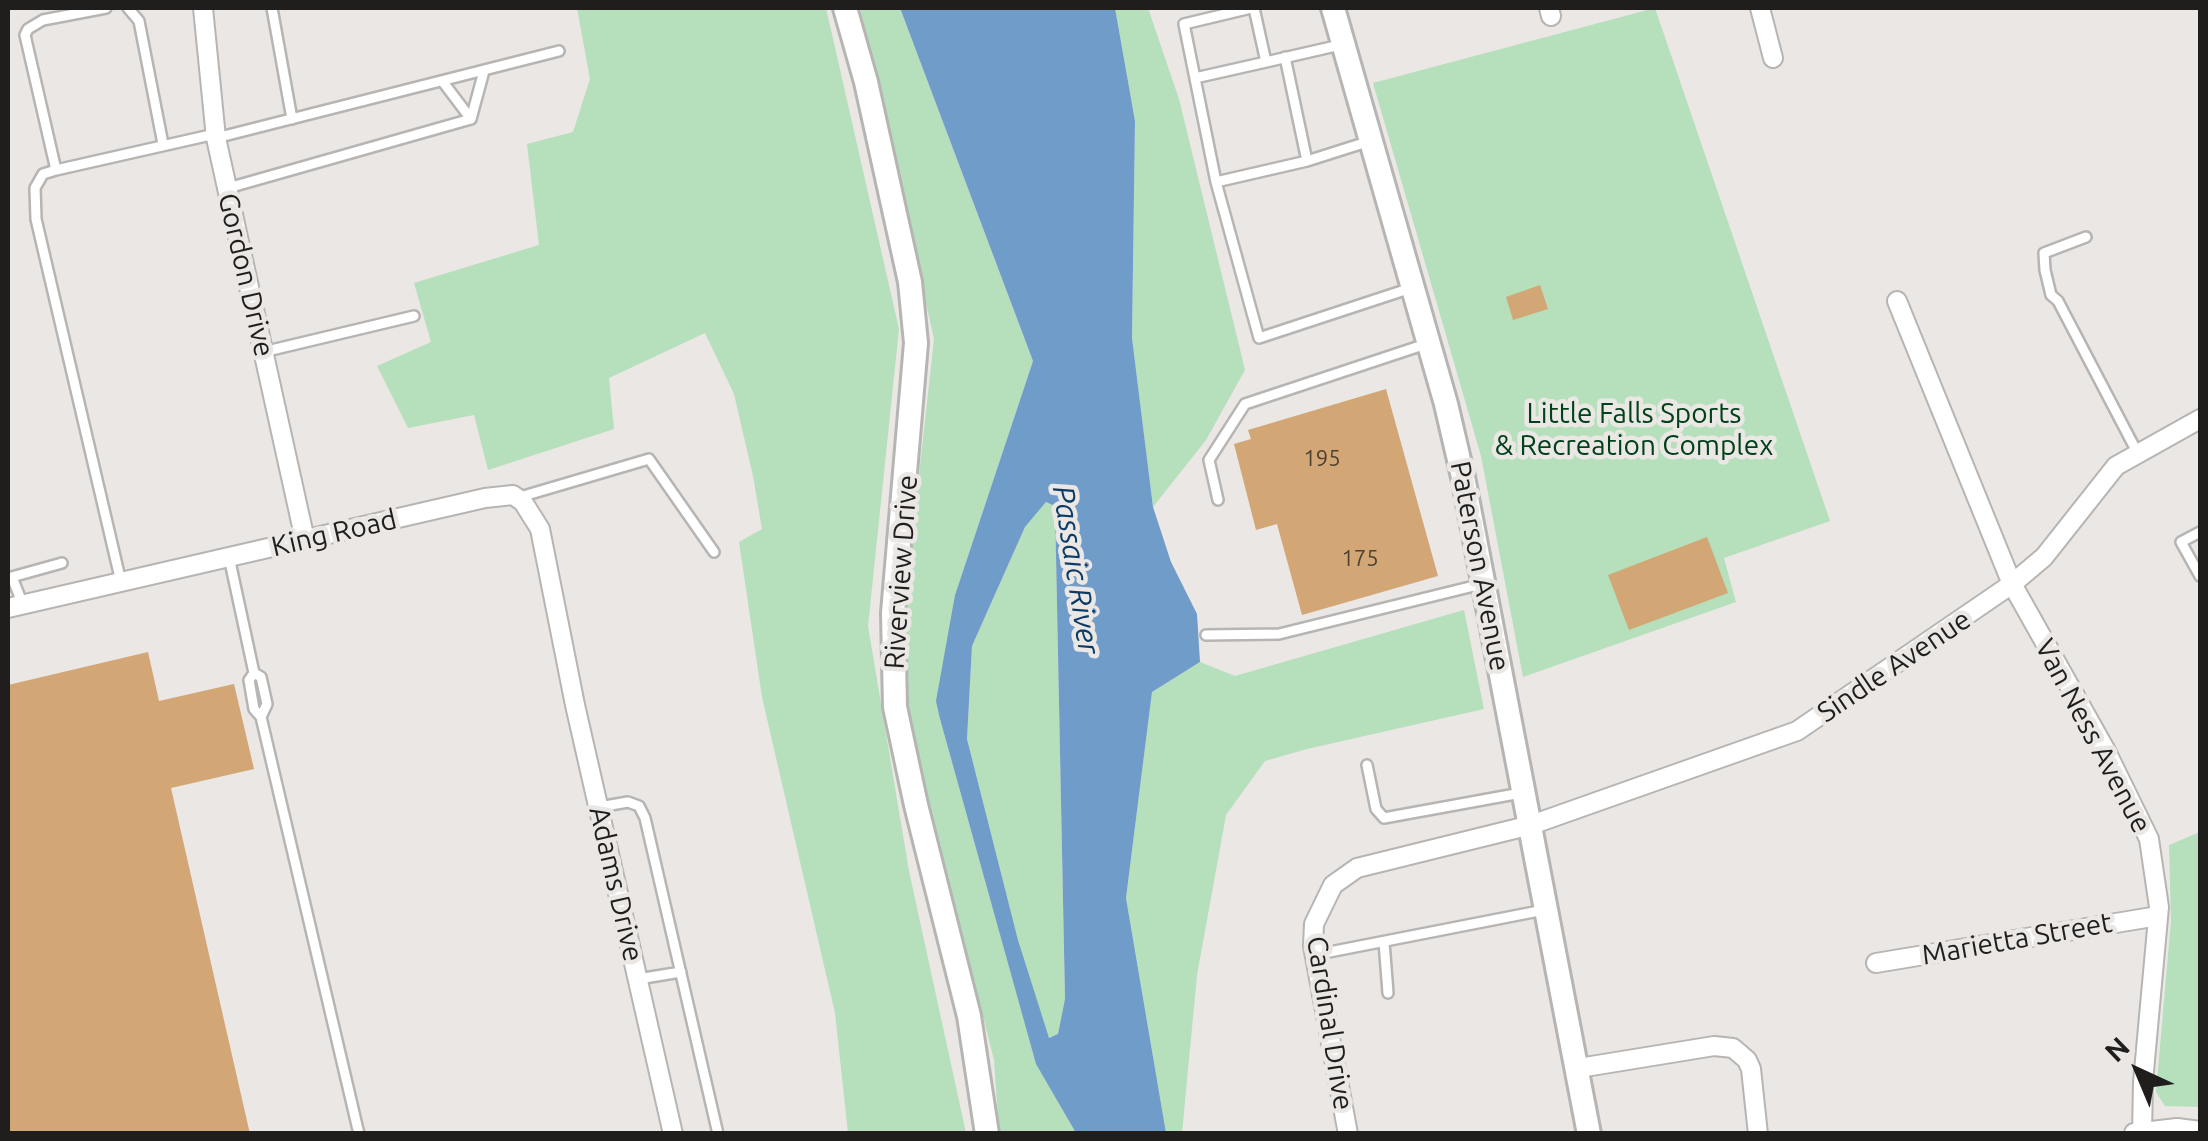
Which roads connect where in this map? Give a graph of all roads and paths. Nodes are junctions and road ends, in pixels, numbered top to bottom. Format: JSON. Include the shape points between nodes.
{"nodes":[{"id":1,"x":106,"y":8,"type":"edge"},
{"id":2,"x":128,"y":8,"type":"edge"},
{"id":3,"x":203,"y":8,"type":"edge"},
{"id":4,"x":272,"y":8,"type":"edge"},
{"id":5,"x":845,"y":8,"type":"edge"},
{"id":6,"x":1252,"y":8,"type":"edge"},
{"id":7,"x":1333,"y":8,"type":"edge"},
{"id":8,"x":1760,"y":8,"type":"edge"},
{"id":9,"x":1343,"y":44,"type":"junction"},
{"id":10,"x":559,"y":51,"type":"dead end"},
{"id":11,"x":1286,"y":56,"type":"junction"},
{"id":12,"x":1773,"y":58,"type":"dead end"},
{"id":13,"x":1266,"y":62,"type":"junction"},
{"id":14,"x":484,"y":71,"type":"junction"},
{"id":15,"x":1195,"y":78,"type":"junction"},
{"id":16,"x":443,"y":82,"type":"junction"},
{"id":17,"x":292,"y":119,"type":"junction"},
{"id":18,"x":471,"y":119,"type":"junction"},
{"id":19,"x":216,"y":136,"type":"junction"},
{"id":20,"x":1370,"y":140,"type":"junction"},
{"id":21,"x":163,"y":144,"type":"junction"},
{"id":22,"x":1307,"y":161,"type":"junction"},
{"id":23,"x":56,"y":170,"type":"junction"},
{"id":24,"x":1216,"y":182,"type":"junction"},
{"id":25,"x":226,"y":188,"type":"junction"},
{"id":26,"x":2086,"y":237,"type":"dead end"},
{"id":27,"x":1413,"y":287,"type":"junction"},
{"id":28,"x":1898,"y":301,"type":"dead end"},
{"id":29,"x":414,"y":316,"type":"dead end"},
{"id":30,"x":1429,"y":344,"type":"junction"},
{"id":31,"x":263,"y":352,"type":"junction"},
{"id":32,"x":2200,"y":419,"type":"edge"},
{"id":33,"x":2137,"y":452,"type":"junction"},
{"id":34,"x":518,"y":498,"type":"junction"},
{"id":35,"x":1218,"y":500,"type":"dead end"},
{"id":36,"x":2200,"y":532,"type":"edge"},
{"id":37,"x":305,"y":540,"type":"junction"},
{"id":38,"x":714,"y":552,"type":"dead end"},
{"id":39,"x":229,"y":558,"type":"junction"},
{"id":40,"x":62,"y":563,"type":"dead end"},
{"id":41,"x":2200,"y":576,"type":"edge"},
{"id":42,"x":10,"y":578,"type":"edge"},
{"id":43,"x":122,"y":583,"type":"junction"},
{"id":44,"x":1484,"y":583,"type":"junction"},
{"id":45,"x":2012,"y":584,"type":"junction"},
{"id":46,"x":15,"y":607,"type":"edge"},
{"id":47,"x":1206,"y":635,"type":"dead end"},
{"id":48,"x":1366,"y":765,"type":"dead end"},
{"id":49,"x":1524,"y":792,"type":"junction"},
{"id":50,"x":598,"y":808,"type":"junction"},
{"id":51,"x":1531,"y":825,"type":"junction"},
{"id":52,"x":1547,"y":910,"type":"junction"},
{"id":53,"x":2158,"y":916,"type":"junction"},
{"id":54,"x":1384,"y":942,"type":"junction"},
{"id":55,"x":1314,"y":955,"type":"junction"},
{"id":56,"x":1876,"y":963,"type":"dead end"},
{"id":57,"x":680,"y":972,"type":"junction"},
{"id":58,"x":638,"y":979,"type":"junction"},
{"id":59,"x":1388,"y":993,"type":"dead end"},
{"id":60,"x":1579,"y":1068,"type":"junction"},
{"id":61,"x":2200,"y":1131,"type":"edge"},
{"id":62,"x":2139,"y":1133,"type":"edge"},
{"id":63,"x":359,"y":1134,"type":"edge"},
{"id":64,"x":673,"y":1134,"type":"edge"},
{"id":65,"x":718,"y":1134,"type":"edge"},
{"id":66,"x":987,"y":1134,"type":"edge"},
{"id":67,"x":1348,"y":1134,"type":"edge"},
{"id":68,"x":1589,"y":1134,"type":"edge"},
{"id":69,"x":1758,"y":1134,"type":"edge"}],
"edges":[{"from":1,"to":23,"type":"lane","via":[[43,20],[26,35]]},
{"from":2,"to":21,"type":"lane","via":[[139,22]]},
{"from":3,"to":19,"type":"street","name":"Gordon Drive"},
{"from":4,"to":17,"type":"lane"},
{"from":5,"to":66,"type":"main road","name":"Riverview Drive","via":[[910,282],[916,343],[892,613],[895,706],[969,1016]]},
{"from":6,"to":13,"type":"lane"},
{"from":6,"to":15,"type":"lane","via":[[1184,24]]},
{"from":7,"to":9,"type":"main road","name":"Paterson Avenue"},
{"from":8,"to":12,"type":"street"},
{"from":9,"to":11,"type":"lane"},
{"from":9,"to":20,"type":"main road","name":"Paterson Avenue"},
{"from":10,"to":14,"type":"lane"},
{"from":11,"to":13,"type":"lane"},
{"from":11,"to":22,"type":"lane"},
{"from":13,"to":15,"type":"lane"},
{"from":14,"to":16,"type":"lane"},
{"from":14,"to":18,"type":"lane"},
{"from":15,"to":24,"type":"lane"},
{"from":16,"to":17,"type":"lane"},
{"from":16,"to":18,"type":"lane"},
{"from":17,"to":19,"type":"lane"},
{"from":18,"to":25,"type":"lane"},
{"from":19,"to":21,"type":"lane"},
{"from":19,"to":25,"type":"street","name":"Gordon Drive"},
{"from":20,"to":22,"type":"lane"},
{"from":20,"to":27,"type":"main road","name":"Paterson Avenue"},
{"from":21,"to":23,"type":"lane"},
{"from":22,"to":24,"type":"lane"},
{"from":23,"to":43,"type":"lane","via":[[37,184],[36,219]]},
{"from":24,"to":27,"type":"lane","via":[[1259,338]]},
{"from":25,"to":31,"type":"street","name":"Gordon Drive"},
{"from":26,"to":33,"type":"lane","via":[[2044,253],[2044,270],[2051,295]]},
{"from":27,"to":30,"type":"main road","name":"Paterson Avenue"},
{"from":28,"to":45,"type":"street","name":"Van Ness Avenue"},
{"from":29,"to":31,"type":"lane"},
{"from":30,"to":35,"type":"lane","via":[[1246,404],[1209,460]]},
{"from":30,"to":44,"type":"main road","name":"Paterson Avenue"},
{"from":31,"to":37,"type":"street","name":"Gordon Drive"},
{"from":32,"to":33,"type":"street","name":"Sindle Avenue"},
{"from":33,"to":45,"type":"street","name":"Sindle Avenue","via":[[2116,466],[2044,557]]},
{"from":34,"to":37,"type":"street","name":"King Road","via":[[485,498]]},
{"from":34,"to":38,"type":"lane","via":[[648,459]]},
{"from":34,"to":50,"type":"street","name":"Adams Drive","via":[[540,530]]},
{"from":36,"to":41,"type":"lane","via":[[2181,542]]},
{"from":37,"to":39,"type":"street","name":"King Road"},
{"from":39,"to":43,"type":"street","name":"King Road"},
{"from":39,"to":63,"type":"lane","via":[[254,673],[254,709]]},
{"from":40,"to":42,"type":"lane"},
{"from":42,"to":46,"type":"lane"},
{"from":43,"to":46,"type":"street","name":"King Road"},
{"from":44,"to":47,"type":"lane","via":[[1279,634]]},
{"from":44,"to":49,"type":"main road","name":"Paterson Avenue"},
{"from":45,"to":51,"type":"street","name":"Sindle Avenue","via":[[1797,731]]},
{"from":45,"to":53,"type":"street","name":"Van Ness Avenue","via":[[2143,826]]},
{"from":48,"to":49,"type":"lane","via":[[1384,818]]},
{"from":49,"to":51,"type":"main road","name":"Paterson Avenue"},
{"from":50,"to":57,"type":"lane","via":[[628,802],[645,818]]},
{"from":50,"to":58,"type":"street","name":"Adams Drive"},
{"from":51,"to":52,"type":"main road","name":"Paterson Avenue"},
{"from":51,"to":55,"type":"street","name":"Cardinal Drive","via":[[1356,868],[1333,885],[1321,907]]},
{"from":52,"to":54,"type":"lane"},
{"from":52,"to":60,"type":"main road","name":"Paterson Avenue"},
{"from":53,"to":56,"type":"street","name":"Marietta Street"},
{"from":53,"to":62,"type":"street","name":"Van Ness Avenue"},
{"from":54,"to":55,"type":"lane"},
{"from":54,"to":59,"type":"lane"},
{"from":55,"to":67,"type":"street","name":"Cardinal Drive"},
{"from":57,"to":58,"type":"lane"},
{"from":57,"to":65,"type":"lane"},
{"from":58,"to":64,"type":"street","name":"Adams Drive"},
{"from":60,"to":68,"type":"main road","name":"Paterson Avenue"},
{"from":60,"to":69,"type":"street","via":[[1733,1048],[1751,1069]]},
{"from":61,"to":62,"type":"street"}]}
